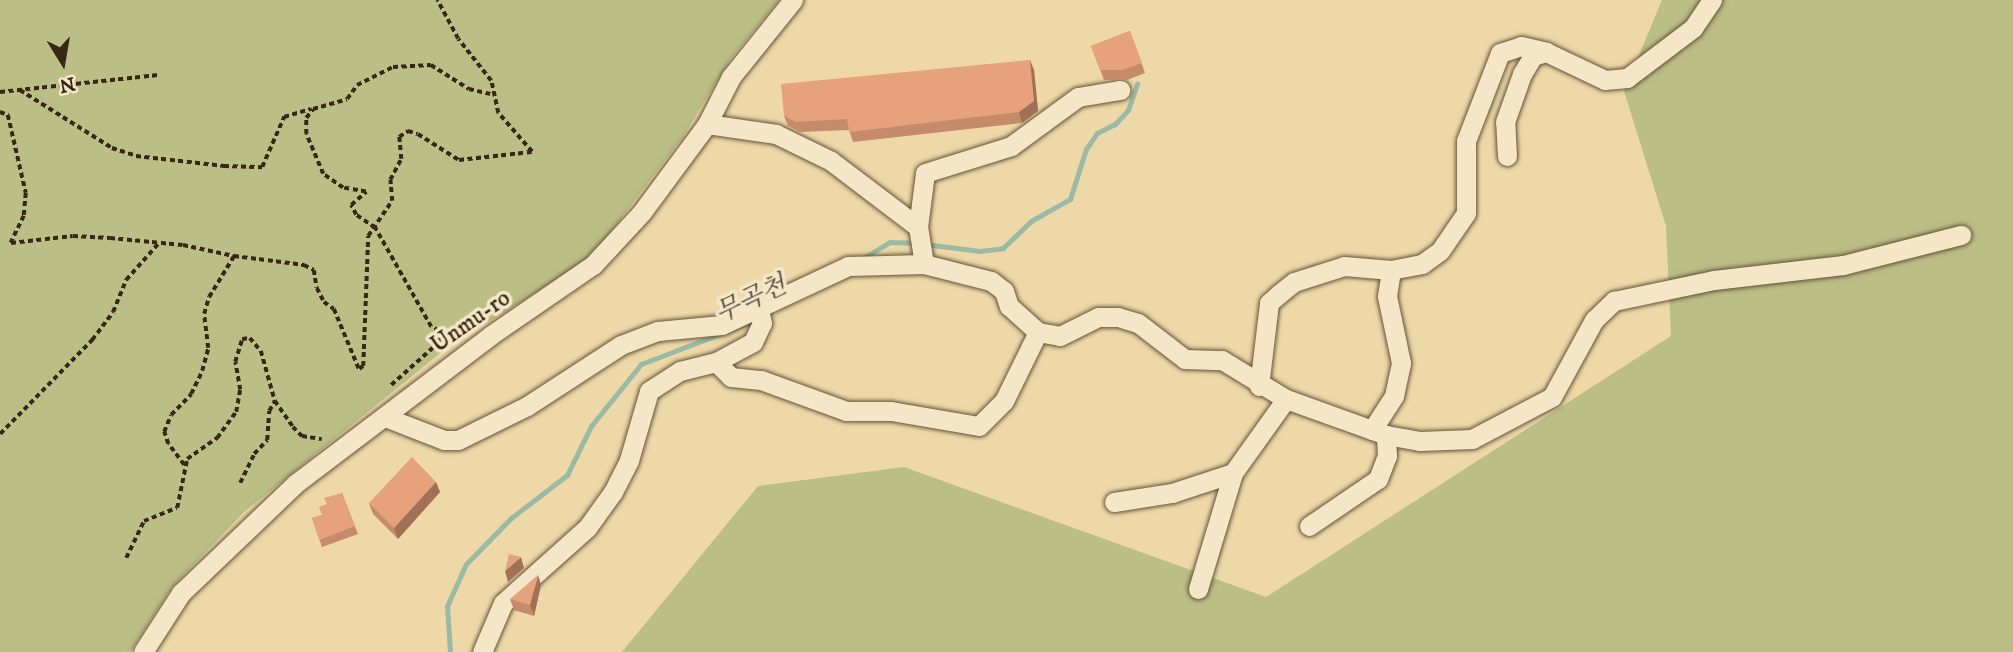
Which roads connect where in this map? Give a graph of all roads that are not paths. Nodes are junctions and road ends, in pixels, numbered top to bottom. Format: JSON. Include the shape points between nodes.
{"nodes":[{"id":1,"x":793,"y":0,"type":"edge"},
{"id":2,"x":1712,"y":0,"type":"edge"},
{"id":3,"x":1546,"y":52,"type":"junction"},
{"id":4,"x":1120,"y":90,"type":"dead end"},
{"id":5,"x":707,"y":124,"type":"junction"},
{"id":6,"x":1507,"y":156,"type":"dead end"},
{"id":7,"x":918,"y":227,"type":"junction"},
{"id":8,"x":1961,"y":235,"type":"dead end"},
{"id":9,"x":924,"y":264,"type":"junction"},
{"id":10,"x":1391,"y":270,"type":"junction"},
{"id":11,"x":761,"y":317,"type":"junction"},
{"id":12,"x":1038,"y":332,"type":"junction"},
{"id":13,"x":716,"y":362,"type":"junction"},
{"id":14,"x":1259,"y":386,"type":"junction"},
{"id":15,"x":1286,"y":399,"type":"junction"},
{"id":16,"x":385,"y":417,"type":"junction"},
{"id":17,"x":1379,"y":433,"type":"junction"},
{"id":18,"x":1233,"y":473,"type":"junction"},
{"id":19,"x":1114,"y":502,"type":"dead end"},
{"id":20,"x":1309,"y":526,"type":"dead end"},
{"id":21,"x":1198,"y":589,"type":"dead end"},
{"id":22,"x":143,"y":652,"type":"edge"},
{"id":23,"x":482,"y":652,"type":"edge"}],
"edges":[{"from":1,"to":5,"type":"street","name":"Unmu-ro","via":[[731,77]]},
{"from":2,"to":3,"type":"street","via":[[1693,28],[1627,78],[1605,80]]},
{"from":3,"to":6,"type":"street","via":[[1533,56],[1522,74],[1506,122]]},
{"from":3,"to":10,"type":"street","via":[[1521,46],[1500,52],[1466,141],[1465,213],[1440,251],[1422,264]]},
{"from":4,"to":7,"type":"street","via":[[1078,97],[1011,146],[925,173]]},
{"from":5,"to":7,"type":"street","via":[[776,134],[831,161]]},
{"from":5,"to":16,"type":"street","name":"Unmu-ro","via":[[642,212],[593,265],[491,335]]},
{"from":7,"to":9,"type":"street"},
{"from":8,"to":17,"type":"street","via":[[1843,265],[1714,280],[1614,301],[1594,320],[1552,397],[1518,417],[1472,439],[1420,441]]},
{"from":9,"to":11,"type":"street","via":[[848,266]]},
{"from":9,"to":12,"type":"street","via":[[991,281],[1004,291],[1009,306]]},
{"from":10,"to":14,"type":"street","via":[[1345,266],[1294,282],[1279,293],[1269,303]]},
{"from":10,"to":17,"type":"street","via":[[1387,296],[1401,363]]},
{"from":11,"to":13,"type":"street","via":[[753,342]]},
{"from":11,"to":16,"type":"street","via":[[658,331],[621,345],[516,412],[458,440],[444,440]]},
{"from":12,"to":13,"type":"street","via":[[1004,401],[979,426],[891,411],[846,411],[761,380],[731,377]]},
{"from":12,"to":14,"type":"street","via":[[1059,336],[1098,317],[1118,317],[1138,323],[1185,359],[1222,360]]},
{"from":13,"to":23,"type":"street","via":[[680,371],[649,391],[629,460],[613,492],[587,528],[503,603]]},
{"from":14,"to":15,"type":"street"},
{"from":15,"to":17,"type":"street"},
{"from":15,"to":18,"type":"street"},
{"from":16,"to":22,"type":"street","name":"Unmu-ro","via":[[295,484],[220,551],[181,593]]},
{"from":17,"to":20,"type":"street","via":[[1387,456],[1378,479]]},
{"from":18,"to":19,"type":"street","via":[[1172,494]]},
{"from":18,"to":21,"type":"street"}]}
